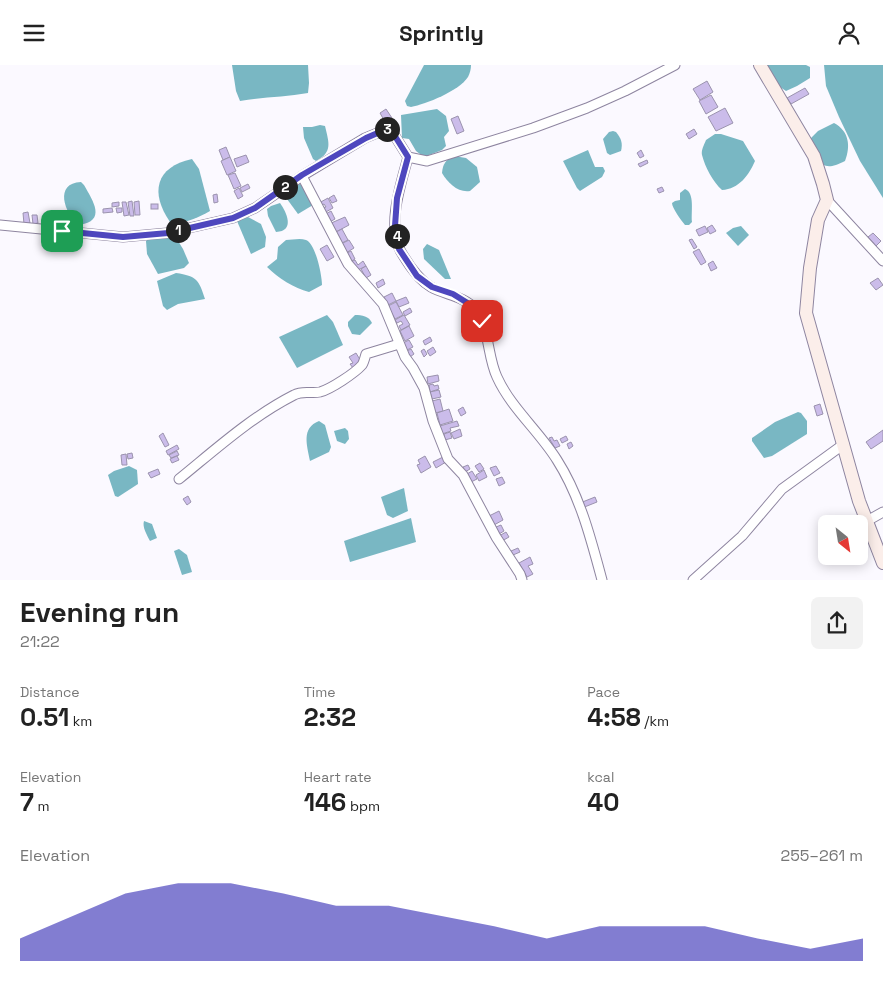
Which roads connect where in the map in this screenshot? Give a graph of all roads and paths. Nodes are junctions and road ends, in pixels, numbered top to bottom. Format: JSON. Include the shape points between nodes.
{"nodes":[{"id":1,"x":675,"y":65,"type":"edge"},
{"id":2,"x":760,"y":65,"type":"edge"},
{"id":3,"x":408,"y":157,"type":"junction"},
{"id":4,"x":302,"y":175,"type":"junction"},
{"id":5,"x":826,"y":200,"type":"junction"},
{"id":6,"x":0,"y":225,"type":"edge"},
{"id":7,"x":883,"y":261,"type":"edge"},
{"id":8,"x":399,"y":344,"type":"junction"},
{"id":9,"x":844,"y":444,"type":"junction"},
{"id":10,"x":179,"y":479,"type":"dead end"},
{"id":11,"x":883,"y":512,"type":"edge"},
{"id":12,"x":865,"y":515,"type":"edge"},
{"id":13,"x":868,"y":520,"type":"edge"},
{"id":14,"x":868,"y":524,"type":"edge"},
{"id":15,"x":883,"y":563,"type":"edge"},
{"id":16,"x":522,"y":580,"type":"edge"},
{"id":17,"x":602,"y":580,"type":"edge"},
{"id":18,"x":693,"y":580,"type":"edge"}],
"edges":[{"from":1,"to":3,"type":"street","via":[[587,108],[533,128],[428,161]]},
{"from":2,"to":5,"type":"street","via":[[814,156]]},
{"from":3,"to":4,"type":"street","via":[[387,129]]},
{"from":3,"to":17,"type":"street","via":[[397,198],[395,226],[399,249],[417,276],[474,307],[482,321],[496,375],[506,394],[557,459],[571,485]]},
{"from":4,"to":6,"type":"street","via":[[255,208],[233,218],[168,233],[123,237]]},
{"from":4,"to":8,"type":"street","via":[[348,264],[383,304]]},
{"from":5,"to":7,"type":"street"},
{"from":5,"to":9,"type":"street","via":[[818,220],[806,313]]},
{"from":8,"to":10,"type":"street","via":[[366,354],[362,365],[345,379],[319,392],[296,394],[270,409],[241,427]]},
{"from":8,"to":16,"type":"street","via":[[424,388],[448,459],[462,475]]},
{"from":9,"to":12,"type":"street"},
{"from":9,"to":18,"type":"street","via":[[782,489],[742,536]]},
{"from":11,"to":13,"type":"street"},
{"from":14,"to":15,"type":"street"}]}
